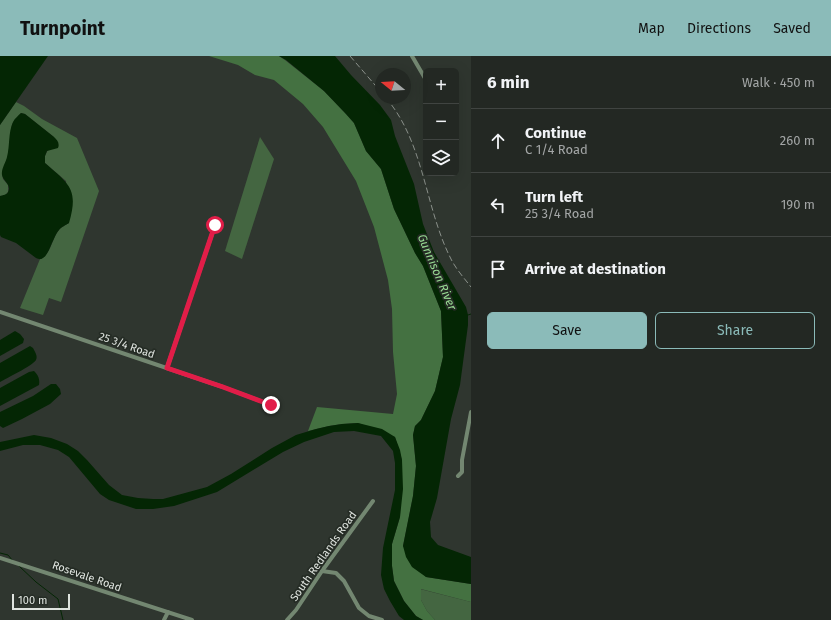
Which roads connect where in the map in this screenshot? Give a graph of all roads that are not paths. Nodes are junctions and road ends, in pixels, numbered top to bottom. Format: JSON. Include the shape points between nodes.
{"nodes":[{"id":1,"x":412,"y":56,"type":"edge"},
{"id":2,"x":423,"y":75,"type":"edge"},
{"id":3,"x":215,"y":225,"type":"dead end"},
{"id":4,"x":0,"y":312,"type":"edge"},
{"id":5,"x":167,"y":368,"type":"junction"},
{"id":6,"x":271,"y":405,"type":"dead end"},
{"id":7,"x":471,"y":412,"type":"edge"},
{"id":8,"x":458,"y":476,"type":"dead end"},
{"id":9,"x":373,"y":501,"type":"dead end"},
{"id":10,"x":0,"y":558,"type":"edge"},
{"id":11,"x":322,"y":571,"type":"junction"},
{"id":12,"x":168,"y":612,"type":"junction"},
{"id":13,"x":164,"y":620,"type":"edge"},
{"id":14,"x":192,"y":620,"type":"edge"},
{"id":15,"x":287,"y":620,"type":"edge"},
{"id":16,"x":382,"y":620,"type":"edge"}],
"edges":[{"from":1,"to":2,"type":"street"},
{"from":3,"to":5,"type":"street"},
{"from":4,"to":5,"type":"street","name":"25 3/4 Road"},
{"from":5,"to":6,"type":"street","name":"25 3/4 Road"},
{"from":7,"to":8,"type":"street","via":[[462,472]]},
{"from":9,"to":11,"type":"street","name":"South Redlands Road"},
{"from":10,"to":12,"type":"street","name":"Rosevale Road"},
{"from":11,"to":15,"type":"street","name":"South Redlands Road"},
{"from":11,"to":16,"type":"street","via":[[336,573],[344,581],[359,608],[369,616]]},
{"from":12,"to":13,"type":"street"},
{"from":12,"to":14,"type":"street"}]}
